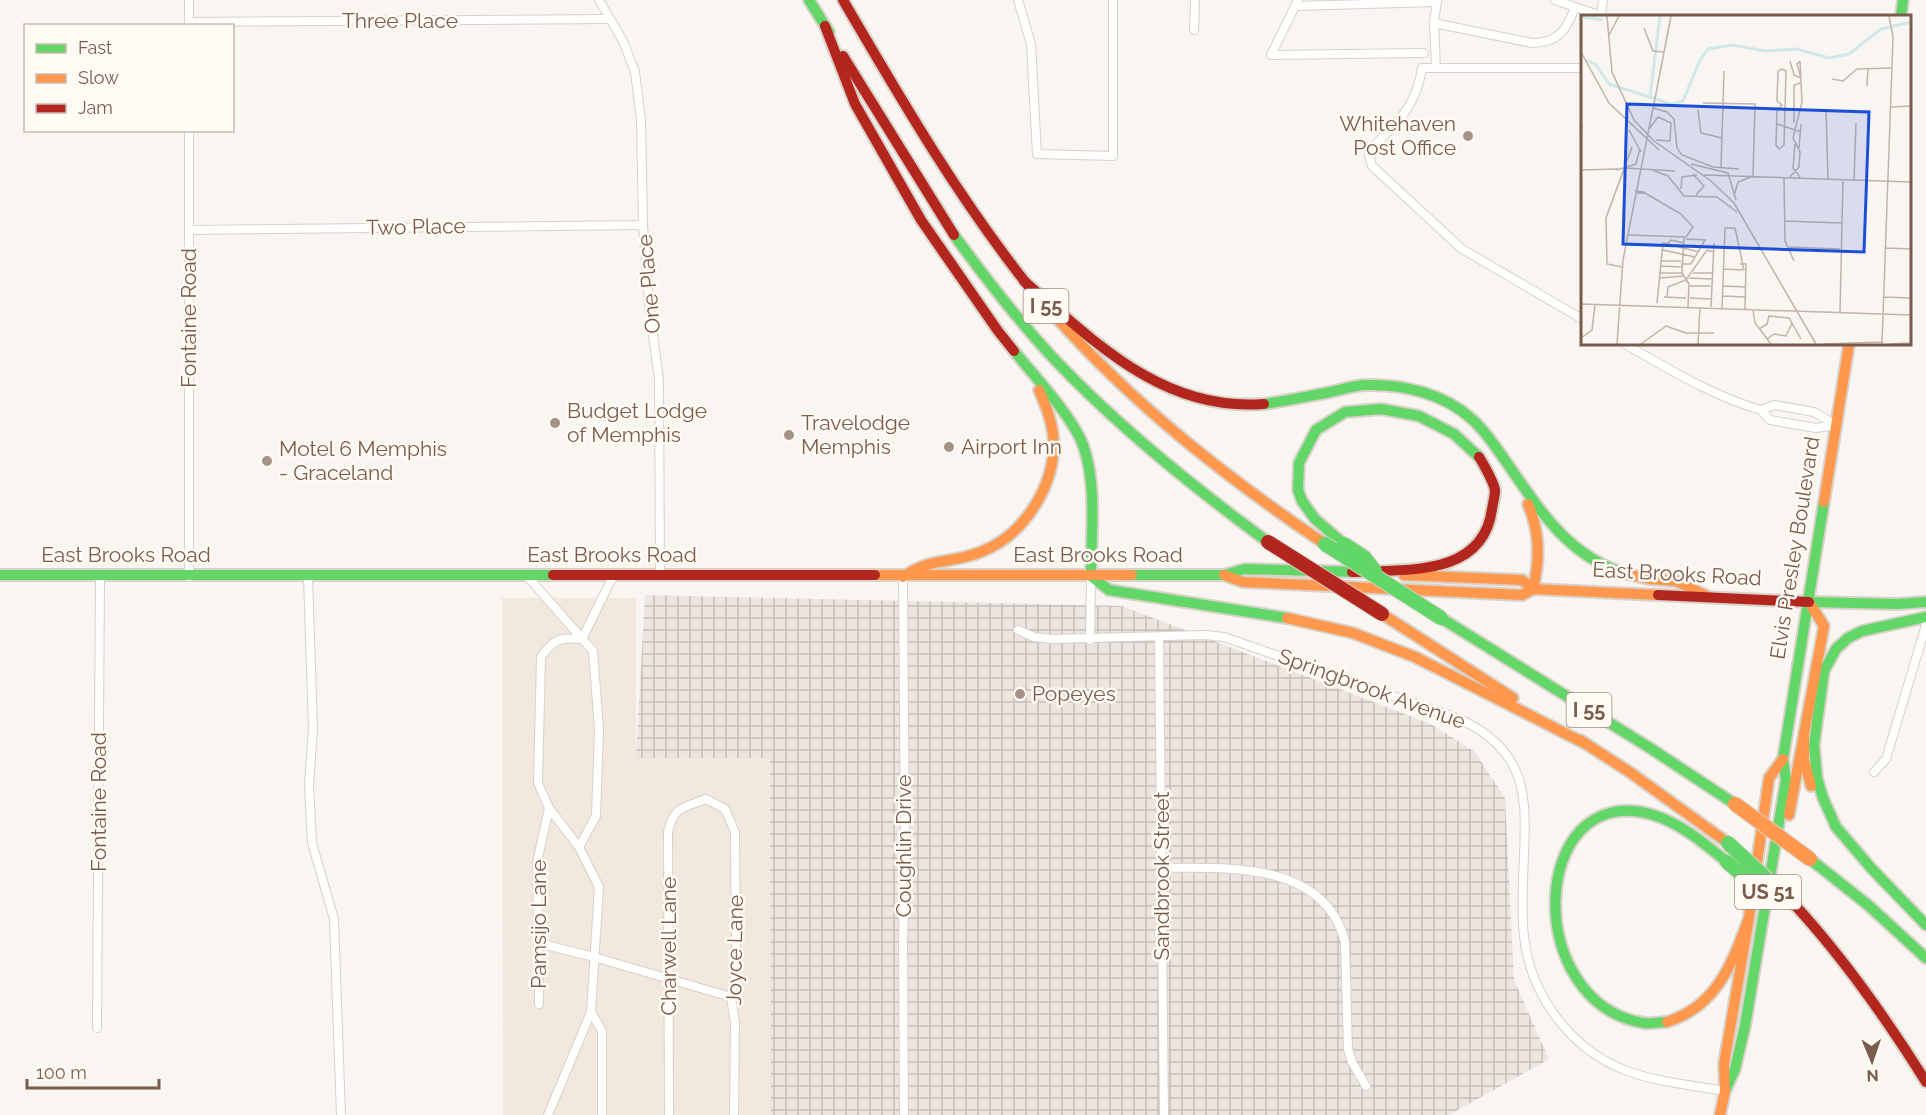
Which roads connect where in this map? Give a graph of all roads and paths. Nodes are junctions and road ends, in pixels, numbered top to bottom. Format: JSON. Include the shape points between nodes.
{"nodes":[{"id":1,"x":189,"y":0,"type":"edge"},
{"id":2,"x":599,"y":0,"type":"edge"},
{"id":3,"x":809,"y":0,"type":"edge"},
{"id":4,"x":843,"y":0,"type":"edge"},
{"id":5,"x":1018,"y":0,"type":"edge"},
{"id":6,"x":1113,"y":0,"type":"edge"},
{"id":7,"x":1195,"y":0,"type":"edge"},
{"id":8,"x":1555,"y":0,"type":"edge"},
{"id":9,"x":1603,"y":0,"type":"edge"},
{"id":10,"x":1903,"y":0,"type":"edge"},
{"id":11,"x":1437,"y":1,"type":"edge"},
{"id":12,"x":1297,"y":3,"type":"edge"},
{"id":13,"x":1575,"y":7,"type":"junction"},
{"id":14,"x":1598,"y":15,"type":"edge"},
{"id":15,"x":1601,"y":15,"type":"edge"},
{"id":16,"x":1901,"y":15,"type":"edge"},
{"id":17,"x":610,"y":19,"type":"junction"},
{"id":18,"x":1434,"y":23,"type":"junction"},
{"id":19,"x":189,"y":24,"type":"edge"},
{"id":20,"x":825,"y":26,"type":"junction"},
{"id":21,"x":1194,"y":30,"type":"dead end"},
{"id":22,"x":1424,"y":53,"type":"dead end"},
{"id":23,"x":1436,"y":68,"type":"junction"},
{"id":24,"x":1581,"y":68,"type":"edge"},
{"id":25,"x":189,"y":132,"type":"edge"},
{"id":26,"x":643,"y":225,"type":"junction"},
{"id":27,"x":189,"y":230,"type":"junction"},
{"id":28,"x":1024,"y":281,"type":"junction"},
{"id":29,"x":1581,"y":318,"type":"edge"},
{"id":30,"x":1627,"y":345,"type":"edge"},
{"id":31,"x":1849,"y":345,"type":"edge"},
{"id":32,"x":1024,"y":365,"type":"junction"},
{"id":33,"x":1761,"y":410,"type":"junction"},
{"id":34,"x":1836,"y":425,"type":"junction"},
{"id":35,"x":1511,"y":470,"type":"junction"},
{"id":36,"x":1352,"y":572,"type":"junction"},
{"id":37,"x":1224,"y":575,"type":"junction"},
{"id":38,"x":0,"y":576,"type":"edge"},
{"id":39,"x":100,"y":576,"type":"junction"},
{"id":40,"x":527,"y":576,"type":"junction"},
{"id":41,"x":613,"y":576,"type":"junction"},
{"id":42,"x":660,"y":576,"type":"junction"},
{"id":43,"x":1091,"y":576,"type":"junction"},
{"id":44,"x":189,"y":577,"type":"junction"},
{"id":45,"x":308,"y":577,"type":"junction"},
{"id":46,"x":903,"y":577,"type":"junction"},
{"id":47,"x":1381,"y":579,"type":"junction"},
{"id":48,"x":1533,"y":589,"type":"junction"},
{"id":49,"x":1709,"y":597,"type":"junction"},
{"id":50,"x":1809,"y":602,"type":"junction"},
{"id":51,"x":1926,"y":602,"type":"edge"},
{"id":52,"x":1926,"y":617,"type":"edge"},
{"id":53,"x":1926,"y":625,"type":"edge"},
{"id":54,"x":1018,"y":630,"type":"dead end"},
{"id":55,"x":1160,"y":637,"type":"junction"},
{"id":56,"x":582,"y":639,"type":"junction"},
{"id":57,"x":1090,"y":640,"type":"junction"},
{"id":58,"x":1804,"y":733,"type":"junction"},
{"id":59,"x":1586,"y":744,"type":"junction"},
{"id":60,"x":1783,"y":759,"type":"junction"},
{"id":61,"x":1874,"y":772,"type":"dead end"},
{"id":62,"x":706,"y":799,"type":"joint"},
{"id":63,"x":549,"y":808,"type":"junction"},
{"id":64,"x":1831,"y":818,"type":"junction"},
{"id":65,"x":579,"y":847,"type":"junction"},
{"id":66,"x":1774,"y":857,"type":"junction"},
{"id":67,"x":1162,"y":868,"type":"junction"},
{"id":68,"x":1797,"y":908,"type":"junction"},
{"id":69,"x":1749,"y":918,"type":"junction"},
{"id":70,"x":1926,"y":925,"type":"edge"},
{"id":71,"x":538,"y":943,"type":"junction"},
{"id":72,"x":594,"y":957,"type":"junction"},
{"id":73,"x":1926,"y":958,"type":"edge"},
{"id":74,"x":669,"y":978,"type":"junction"},
{"id":75,"x":731,"y":997,"type":"junction"},
{"id":76,"x":539,"y":1004,"type":"dead end"},
{"id":77,"x":591,"y":1012,"type":"junction"},
{"id":78,"x":98,"y":1028,"type":"dead end"},
{"id":79,"x":1926,"y":1082,"type":"edge"},
{"id":80,"x":1366,"y":1086,"type":"dead end"},
{"id":81,"x":1725,"y":1091,"type":"junction"},
{"id":82,"x":1721,"y":1112,"type":"edge"},
{"id":83,"x":341,"y":1115,"type":"edge"},
{"id":84,"x":548,"y":1115,"type":"edge"},
{"id":85,"x":602,"y":1115,"type":"edge"},
{"id":86,"x":669,"y":1115,"type":"edge"},
{"id":87,"x":734,"y":1115,"type":"edge"},
{"id":88,"x":904,"y":1115,"type":"edge"},
{"id":89,"x":1164,"y":1115,"type":"edge"}],
"edges":[{"from":1,"to":19,"type":"street"},
{"from":2,"to":17,"type":"street","name":"One Place"},
{"from":3,"to":20,"type":"main road","number":"I 55"},
{"from":4,"to":28,"type":"main road","number":"I 55","via":[[959,191]]},
{"from":5,"to":6,"type":"street","via":[[1031,44],[1036,154],[1113,156]]},
{"from":7,"to":21,"type":"street"},
{"from":8,"to":13,"type":"street"},
{"from":9,"to":15,"type":"street"},
{"from":10,"to":16,"type":"main road"},
{"from":11,"to":12,"type":"street"},
{"from":11,"to":18,"type":"street"},
{"from":12,"to":22,"type":"street","via":[[1271,55]]},
{"from":13,"to":14,"type":"street"},
{"from":13,"to":18,"type":"street","via":[[1563,32],[1542,43]]},
{"from":17,"to":19,"type":"street","name":"Three Place"},
{"from":17,"to":26,"type":"street","name":"One Place","via":[[635,72],[641,120]]},
{"from":18,"to":23,"type":"street"},
{"from":20,"to":32,"type":"main road","via":[[855,104],[889,167],[957,274]]},
{"from":20,"to":59,"type":"main road","number":"I 55","bridge":true,"via":[[951,230],[1048,353],[1123,428],[1201,494],[1268,542]]},
{"from":23,"to":24,"type":"street"},
{"from":23,"to":29,"type":"street","via":[[1422,68],[1414,99],[1370,152],[1372,166],[1462,249]]},
{"from":25,"to":27,"type":"street","name":"Fontaine Road"},
{"from":26,"to":27,"type":"street","name":"Two Place"},
{"from":26,"to":42,"type":"street","name":"One Place","via":[[659,380]]},
{"from":27,"to":44,"type":"street","name":"Fontaine Road"},
{"from":28,"to":35,"type":"main road","via":[[1123,363],[1170,391],[1210,403],[1249,405],[1367,385],[1415,389],[1447,400],[1479,424]]},
{"from":28,"to":47,"type":"main road","number":"I 55","bridge":true,"via":[[1095,361],[1171,433],[1258,499]]},
{"from":30,"to":33,"type":"street","via":[[1703,388]]},
{"from":31,"to":34,"type":"main road","name":"Elvis Presley Boulevard","number":"US 51"},
{"from":32,"to":43,"type":"main road","via":[[1067,417],[1084,447],[1091,486]]},
{"from":32,"to":46,"type":"main road","via":[[1043,397],[1053,431],[1050,473],[1037,504],[1012,532],[986,550],[923,564]]},
{"from":33,"to":34,"type":"street","via":[[1774,405],[1814,412]]},
{"from":33,"to":34,"type":"street","via":[[1770,420],[1816,428]]},
{"from":34,"to":50,"type":"main road","name":"Elvis Presley Boulevard","number":"US 51"},
{"from":35,"to":48,"type":"main road","via":[[1538,530],[1539,560]]},
{"from":35,"to":49,"type":"main road","via":[[1557,532],[1583,554],[1612,570],[1640,578],[1676,581]]},
{"from":36,"to":37,"type":"main road","name":"East Brooks Road","via":[[1245,569]]},
{"from":36,"to":47,"type":"main road","bridge":true,"via":[[1434,566],[1460,558],[1481,540],[1493,517],[1493,493],[1479,458],[1460,438],[1419,415],[1380,409],[1333,418],[1321,424],[1305,443],[1301,455],[1296,483],[1300,498],[1317,523],[1364,557]]},
{"from":36,"to":48,"type":"main road","name":"East Brooks Road","via":[[1522,580]]},
{"from":37,"to":43,"type":"main road","name":"East Brooks Road"},
{"from":37,"to":48,"type":"main road","name":"East Brooks Road","via":[[1244,582],[1522,595]]},
{"from":38,"to":39,"type":"main road","name":"East Brooks Road"},
{"from":39,"to":44,"type":"main road","name":"East Brooks Road"},
{"from":39,"to":78,"type":"street","name":"Fontaine Road"},
{"from":40,"to":41,"type":"main road","name":"East Brooks Road"},
{"from":40,"to":45,"type":"main road","name":"East Brooks Road"},
{"from":40,"to":56,"type":"street"},
{"from":41,"to":42,"type":"main road","name":"East Brooks Road"},
{"from":41,"to":56,"type":"street"},
{"from":42,"to":46,"type":"main road","name":"East Brooks Road"},
{"from":43,"to":46,"type":"main road","name":"East Brooks Road"},
{"from":43,"to":57,"type":"street"},
{"from":43,"to":59,"type":"main road","via":[[1109,590],[1288,618],[1353,633],[1415,657]]},
{"from":44,"to":45,"type":"main road","name":"East Brooks Road"},
{"from":45,"to":83,"type":"street","via":[[312,843],[334,920]]},
{"from":46,"to":88,"type":"street","name":"Coughlin Drive"},
{"from":47,"to":73,"type":"main road","number":"I 55","bridge":true,"via":[[1735,804],[1868,905]]},
{"from":48,"to":49,"type":"main road","name":"East Brooks Road"},
{"from":49,"to":50,"type":"main road","name":"East Brooks Road"},
{"from":50,"to":51,"type":"main road","name":"East Brooks Road"},
{"from":50,"to":58,"type":"main road","via":[[1824,626]]},
{"from":50,"to":60,"type":"main road","name":"Elvis Presley Boulevard","number":"US 51"},
{"from":52,"to":64,"type":"main road","via":[[1855,634],[1836,649],[1827,664],[1814,745],[1817,777]]},
{"from":53,"to":61,"type":"street","via":[[1886,759]]},
{"from":54,"to":57,"type":"street","name":"Springbrook Avenue","via":[[1043,639]]},
{"from":55,"to":57,"type":"street","name":"Springbrook Avenue"},
{"from":55,"to":67,"type":"street","name":"Sandbrook Street"},
{"from":55,"to":81,"type":"street","name":"Springbrook Avenue","via":[[1205,635],[1237,641],[1454,717],[1484,733],[1506,755],[1520,787],[1524,819],[1524,936],[1530,965],[1548,1005],[1576,1039],[1611,1064],[1648,1077]]},
{"from":56,"to":63,"type":"street","via":[[564,637],[549,645],[541,657],[538,783]]},
{"from":56,"to":65,"type":"street","via":[[593,651],[599,729],[596,816]]},
{"from":58,"to":64,"type":"main road","via":[[1804,760],[1810,784]]},
{"from":58,"to":66,"type":"main road","via":[[1788,820]]},
{"from":59,"to":68,"type":"main road","number":"I 55","bridge":true,"via":[[1728,843]]},
{"from":60,"to":66,"type":"main road","name":"Elvis Presley Boulevard","number":"US 51","via":[[1786,780]]},
{"from":60,"to":69,"type":"main road","name":"Elvis Presley Boulevard","number":"US 51","via":[[1769,778]]},
{"from":62,"to":74,"type":"street","name":"Charwell Lane","via":[[680,809],[672,816],[668,832]]},
{"from":62,"to":75,"type":"street","name":"Joyce Lane","via":[[725,808],[735,832],[736,970]]},
{"from":63,"to":65,"type":"street"},
{"from":63,"to":71,"type":"street","name":"Pamsijo Lane","via":[[537,862]]},
{"from":64,"to":70,"type":"main road","via":[[1853,848]]},
{"from":65,"to":72,"type":"street","via":[[599,887]]},
{"from":66,"to":81,"type":"main road","name":"Elvis Presley Boulevard","number":"US 51","via":[[1745,1026],[1735,1069]]},
{"from":67,"to":80,"type":"street","via":[[1224,867],[1267,873],[1307,889],[1325,903],[1337,918],[1345,942],[1348,1049]]},
{"from":67,"to":89,"type":"street","name":"Sandbrook Street"},
{"from":68,"to":69,"type":"main road","bridge":true,"via":[[1741,874],[1695,836],[1654,815],[1622,812],[1597,819],[1576,834],[1557,878],[1554,912],[1560,946],[1576,976],[1599,1001],[1639,1023],[1660,1024],[1679,1019],[1711,994],[1726,971]]},
{"from":68,"to":79,"type":"main road","number":"I 55","via":[[1866,991]]},
{"from":69,"to":81,"type":"main road","name":"Elvis Presley Boulevard","number":"US 51","via":[[1724,1064]]},
{"from":71,"to":72,"type":"street"},
{"from":71,"to":76,"type":"street","name":"Pamsijo Lane"},
{"from":72,"to":74,"type":"street"},
{"from":72,"to":77,"type":"street"},
{"from":74,"to":75,"type":"street"},
{"from":74,"to":86,"type":"street","name":"Charwell Lane"},
{"from":75,"to":87,"type":"street","name":"Joyce Lane","via":[[735,1023]]},
{"from":77,"to":84,"type":"street"},
{"from":77,"to":85,"type":"street","via":[[602,1031]]},
{"from":81,"to":82,"type":"main road","name":"Elvis Presley Boulevard","number":"US 51"}]}
